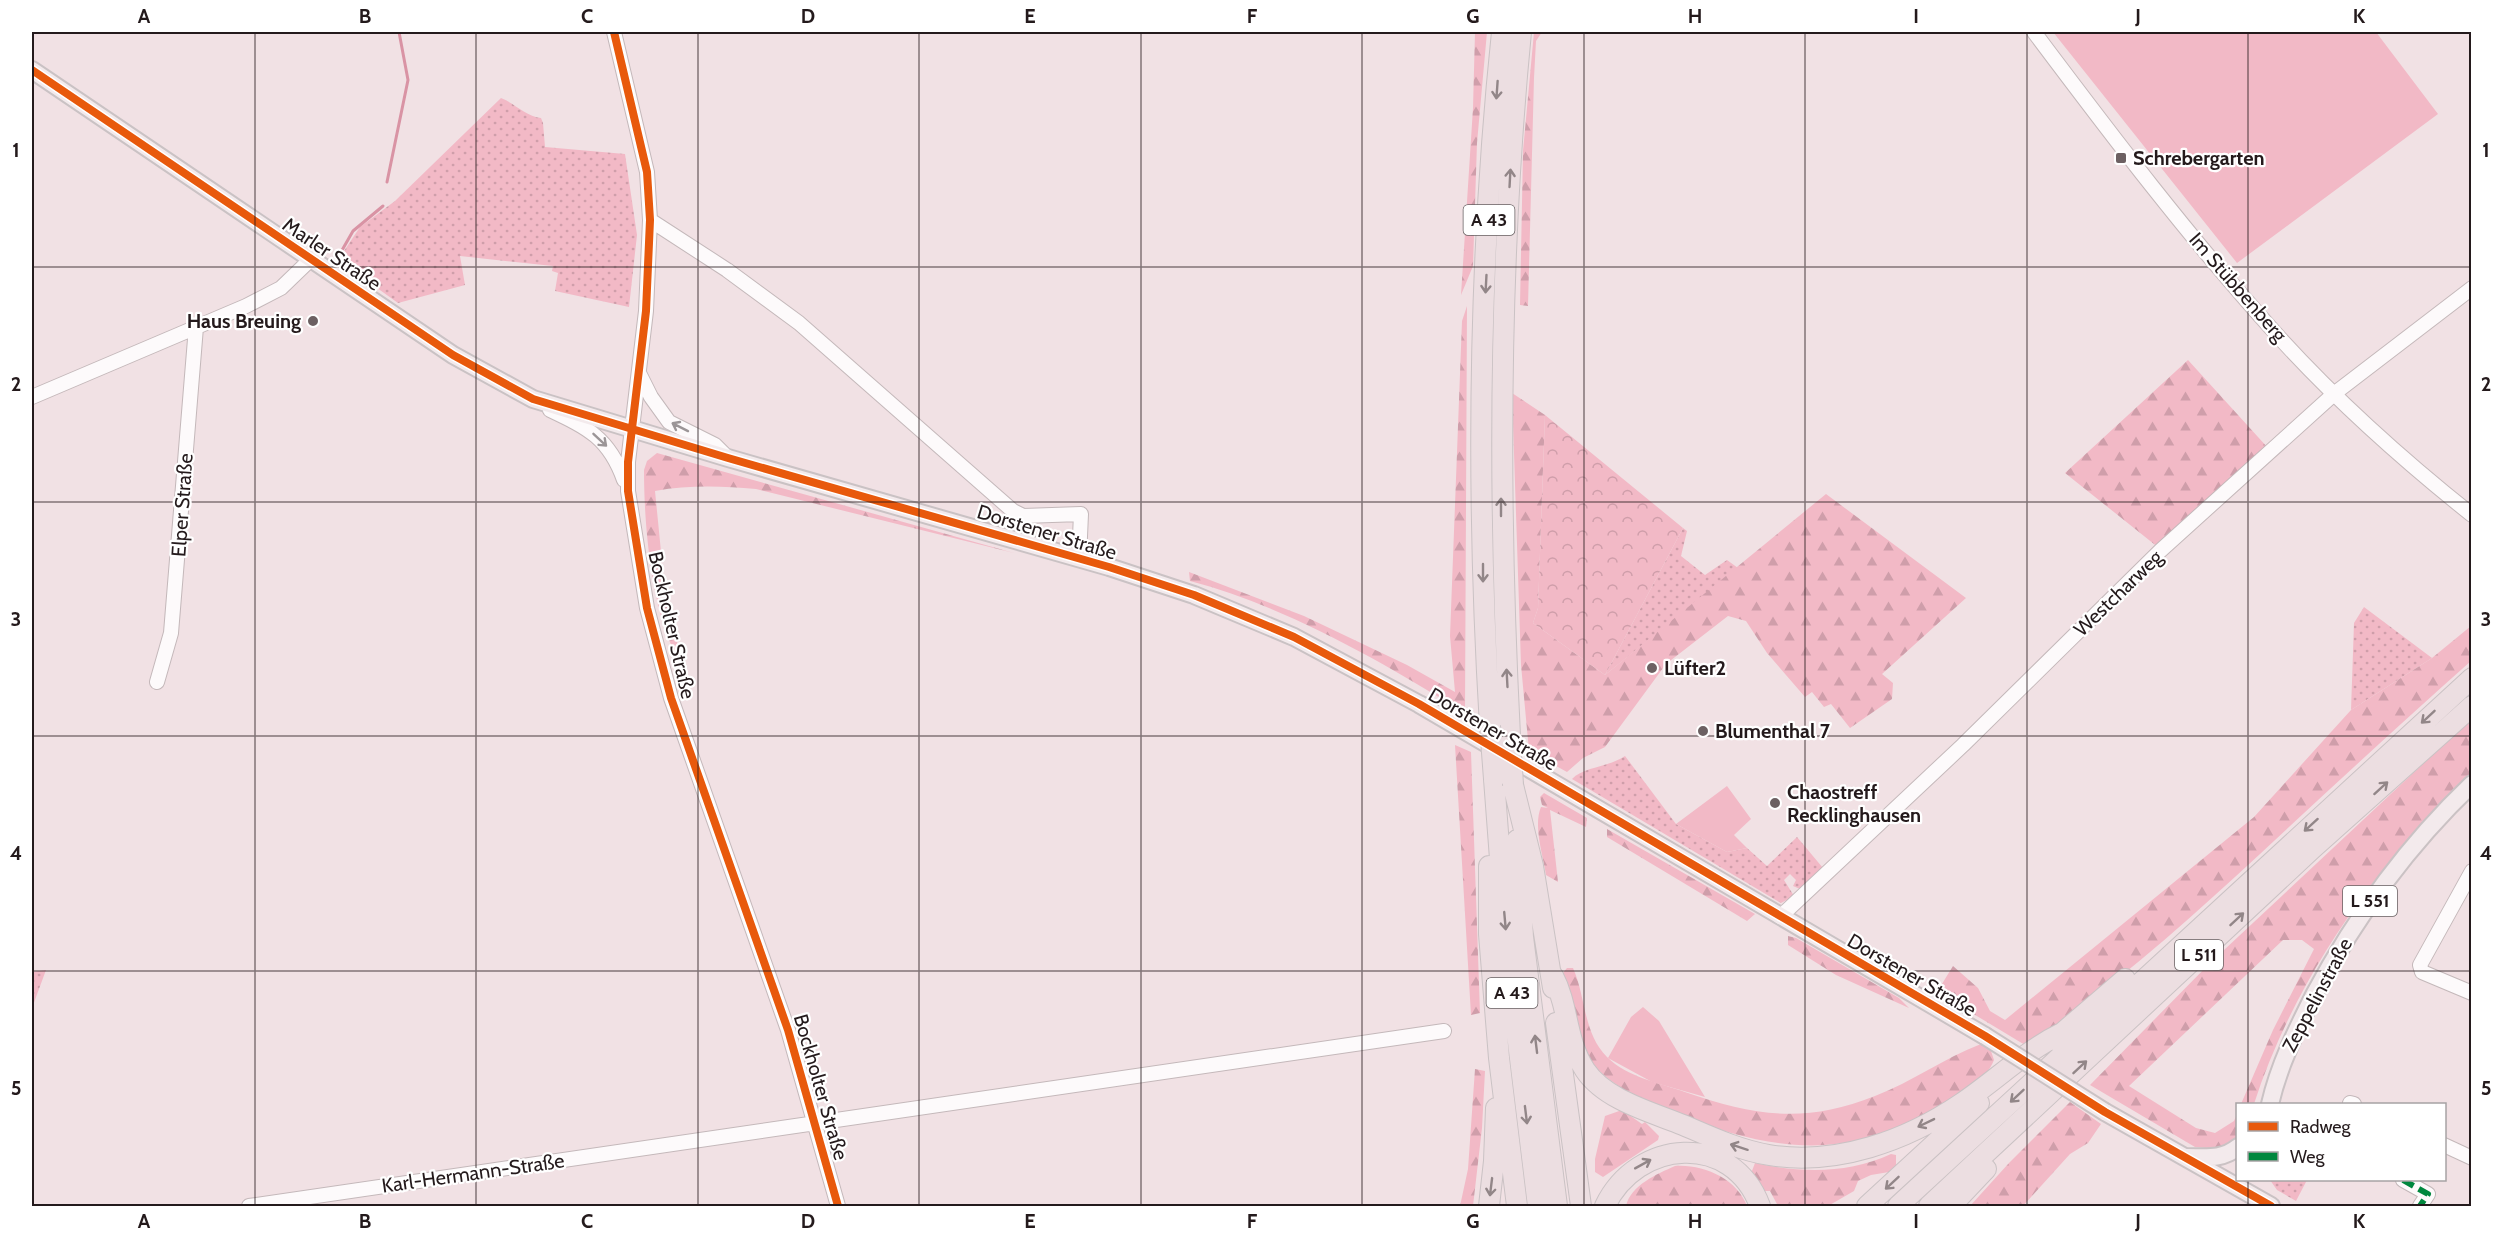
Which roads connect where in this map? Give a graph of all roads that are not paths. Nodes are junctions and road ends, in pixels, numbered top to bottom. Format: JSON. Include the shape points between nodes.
{"nodes":[{"id":1,"x":614,"y":32,"type":"edge"},
{"id":2,"x":1502,"y":32,"type":"edge"},
{"id":3,"x":1521,"y":32,"type":"edge"},
{"id":4,"x":2034,"y":32,"type":"edge"},
{"id":5,"x":32,"y":70,"type":"edge"},
{"id":6,"x":650,"y":220,"type":"junction"},
{"id":7,"x":310,"y":260,"type":"junction"},
{"id":8,"x":2472,"y":288,"type":"edge"},
{"id":9,"x":196,"y":327,"type":"junction"},
{"id":10,"x":639,"y":373,"type":"junction"},
{"id":11,"x":2335,"y":393,"type":"junction"},
{"id":12,"x":32,"y":397,"type":"edge"},
{"id":13,"x":533,"y":399,"type":"junction"},
{"id":14,"x":632,"y":430,"type":"junction"},
{"id":15,"x":728,"y":458,"type":"junction"},
{"id":16,"x":628,"y":491,"type":"junction"},
{"id":17,"x":2472,"y":515,"type":"edge"},
{"id":18,"x":1079,"y":559,"type":"junction"},
{"id":19,"x":2472,"y":678,"type":"edge"},
{"id":20,"x":157,"y":682,"type":"dead end"},
{"id":21,"x":2472,"y":706,"type":"edge"},
{"id":22,"x":1494,"y":779,"type":"junction"},
{"id":23,"x":2472,"y":783,"type":"edge"},
{"id":24,"x":1513,"y":785,"type":"junction"},
{"id":25,"x":2472,"y":871,"type":"edge"},
{"id":26,"x":1780,"y":917,"type":"junction"},
{"id":27,"x":2199,"y":928,"type":"junction"},
{"id":28,"x":1553,"y":976,"type":"junction"},
{"id":29,"x":2472,"y":993,"type":"edge"},
{"id":30,"x":1444,"y":1031,"type":"dead end"},
{"id":31,"x":2062,"y":1033,"type":"junction"},
{"id":32,"x":1499,"y":1058,"type":"junction"},
{"id":33,"x":2275,"y":1080,"type":"junction"},
{"id":34,"x":2050,"y":1094,"type":"junction"},
{"id":35,"x":2264,"y":1103,"type":"edge"},
{"id":36,"x":2270,"y":1103,"type":"edge"},
{"id":37,"x":815,"y":1122,"type":"junction"},
{"id":38,"x":2446,"y":1145,"type":"edge"},
{"id":39,"x":2236,"y":1148,"type":"edge"},
{"id":40,"x":2183,"y":1156,"type":"junction"},
{"id":41,"x":2472,"y":1158,"type":"edge"},
{"id":42,"x":2406,"y":1181,"type":"edge"},
{"id":43,"x":2251,"y":1194,"type":"edge"},
{"id":44,"x":249,"y":1206,"type":"edge"},
{"id":45,"x":838,"y":1206,"type":"edge"},
{"id":46,"x":1489,"y":1206,"type":"edge"},
{"id":47,"x":1517,"y":1206,"type":"edge"},
{"id":48,"x":1538,"y":1206,"type":"edge"},
{"id":49,"x":1557,"y":1206,"type":"edge"},
{"id":50,"x":1581,"y":1206,"type":"edge"},
{"id":51,"x":1605,"y":1206,"type":"edge"},
{"id":52,"x":1760,"y":1206,"type":"edge"},
{"id":53,"x":1867,"y":1206,"type":"edge"},
{"id":54,"x":1898,"y":1206,"type":"edge"},
{"id":55,"x":1929,"y":1206,"type":"edge"},
{"id":56,"x":1952,"y":1206,"type":"edge"},
{"id":57,"x":2271,"y":1206,"type":"edge"},
{"id":58,"x":2420,"y":1206,"type":"edge"}],
"edges":[{"from":1,"to":6,"type":"street","name":"Bockholter Straße","via":[[647,172]]},
{"from":2,"to":22,"type":"highway","number":"A 43","one_way":true,"bridge":true,"via":[[1483,386],[1483,600]]},
{"from":24,"to":3,"type":"highway","number":"A 43","one_way":true,"bridge":true,"via":[[1501,565],[1501,362]]},
{"from":4,"to":11,"type":"street","name":"Im Stübbenberg","via":[[2125,154],[2184,225],[2279,337]]},
{"from":5,"to":7,"type":"main road","name":"Marler Straße"},
{"from":6,"to":10,"type":"street","name":"Bockholter Straße"},
{"from":6,"to":18,"type":"street","via":[[799,323],[1012,511],[1023,516],[1081,514]]},
{"from":7,"to":9,"type":"street","via":[[281,288]]},
{"from":7,"to":13,"type":"main road","name":"Marler Straße","via":[[453,355]]},
{"from":8,"to":11,"type":"street","name":"Westcharweg"},
{"from":9,"to":12,"type":"street"},
{"from":9,"to":20,"type":"street","name":"Elper Straße","via":[[171,633]]},
{"from":10,"to":14,"type":"street","name":"Bockholter Straße"},
{"from":15,"to":10,"type":"street","one_way":true,"via":[[715,445],[669,422]]},
{"from":11,"to":17,"type":"street","name":"Im Stübbenberg","via":[[2416,471]]},
{"from":11,"to":26,"type":"street","name":"Westcharweg","via":[[2160,551],[1963,745]]},
{"from":13,"to":14,"type":"main road","name":"Marler Straße"},
{"from":13,"to":16,"type":"street","one_way":true,"via":[[583,425],[604,442],[618,462]]},
{"from":14,"to":15,"type":"main road","name":"Dorstener Straße"},
{"from":14,"to":16,"type":"street","name":"Bockholter Straße"},
{"from":15,"to":18,"type":"main road","name":"Dorstener Straße"},
{"from":16,"to":37,"type":"street","name":"Bockholter Straße","via":[[647,608],[670,698],[788,1029]]},
{"from":18,"to":26,"type":"main road","name":"Dorstener Straße","via":[[1194,596],[1294,637],[1419,704]]},
{"from":19,"to":27,"type":"highway","number":"L 511","one_way":true},
{"from":34,"to":21,"type":"highway","number":"L 511","one_way":true,"via":[[2312,849]]},
{"from":22,"to":32,"type":"highway","via":[[1488,889]]},
{"from":22,"to":48,"type":"highway","number":"A 43","one_way":true,"via":[[1507,952]]},
{"from":23,"to":33,"type":"main road","name":"Zeppelinstraße","number":"L 551","via":[[2421,836],[2363,910],[2333,958]]},
{"from":24,"to":28,"type":"highway"},
{"from":49,"to":24,"type":"highway","number":"A 43","one_way":true,"via":[[1523,937]]},
{"from":25,"to":29,"type":"street","via":[[2420,965],[2422,972]]},
{"from":26,"to":40,"type":"main road","name":"Dorstener Straße","bridge":true},
{"from":27,"to":31,"type":"highway","via":[[2143,964]]},
{"from":27,"to":54,"type":"highway","number":"L 511","one_way":true},
{"from":31,"to":28,"type":"highway","one_way":true,"via":[[2042,1043],[1962,1103],[1901,1135],[1851,1153],[1824,1157],[1769,1155],[1717,1140],[1611,1093],[1587,1071],[1572,1045],[1560,989]]},
{"from":28,"to":50,"type":"highway","via":[[1558,1043]]},
{"from":30,"to":37,"type":"street","name":"Karl-Hermann-Straße"},
{"from":31,"to":53,"type":"highway","one_way":true,"via":[[1985,1097]]},
{"from":32,"to":46,"type":"highway","one_way":true},
{"from":32,"to":47,"type":"highway"},
{"from":33,"to":35,"type":"main road"},
{"from":33,"to":36,"type":"main road","name":"Zeppelinstraße","number":"L 551"},
{"from":34,"to":55,"type":"highway","number":"L 511"},
{"from":34,"to":56,"type":"highway","via":[[2013,1141]]},
{"from":37,"to":44,"type":"street","name":"Karl-Hermann-Straße"},
{"from":37,"to":45,"type":"street","name":"Bockholter Straße"},
{"from":38,"to":41,"type":"street"},
{"from":39,"to":40,"type":"main road","via":[[2225,1156]]},
{"from":40,"to":43,"type":"main road","name":"Dorstener Straße"},
{"from":42,"to":58,"type":"street","via":[[2428,1194]]},
{"from":43,"to":57,"type":"main road","name":"Dorstener Straße"},
{"from":51,"to":52,"type":"highway","one_way":true,"via":[[1627,1173],[1669,1153],[1704,1155],[1735,1168],[1751,1186]]}]}
